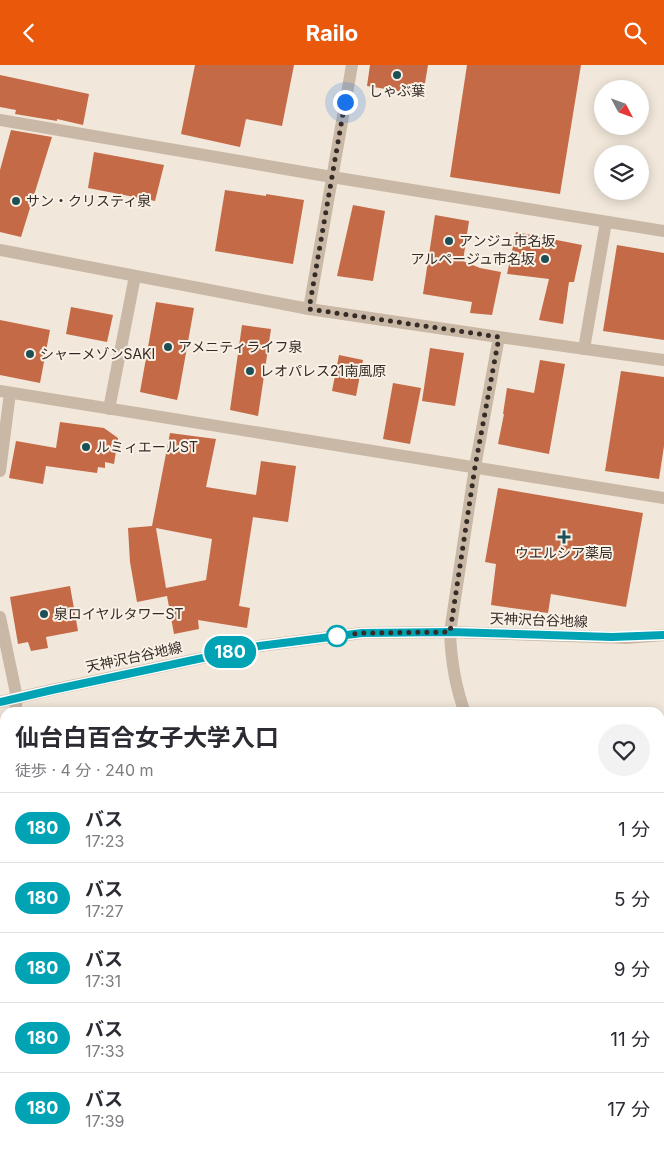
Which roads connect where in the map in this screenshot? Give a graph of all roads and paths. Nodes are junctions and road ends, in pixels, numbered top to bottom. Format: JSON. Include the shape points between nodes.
{"nodes":[{"id":1,"x":352,"y":65,"type":"edge"},
{"id":2,"x":0,"y":120,"type":"edge"},
{"id":3,"x":332,"y":177,"type":"junction"},
{"id":4,"x":606,"y":222,"type":"junction"},
{"id":5,"x":664,"y":231,"type":"edge"},
{"id":6,"x":0,"y":251,"type":"edge"},
{"id":7,"x":135,"y":276,"type":"junction"},
{"id":8,"x":309,"y":309,"type":"junction"},
{"id":9,"x":499,"y":337,"type":"junction"},
{"id":10,"x":584,"y":349,"type":"junction"},
{"id":11,"x":664,"y":360,"type":"edge"},
{"id":12,"x":5,"y":392,"type":"edge"},
{"id":13,"x":109,"y":409,"type":"junction"},
{"id":14,"x":475,"y":467,"type":"junction"},
{"id":15,"x":0,"y":471,"type":"edge"},
{"id":16,"x":664,"y":497,"type":"edge"},
{"id":17,"x":0,"y":617,"type":"edge"},
{"id":18,"x":450,"y":632,"type":"junction"},
{"id":19,"x":664,"y":635,"type":"edge"},
{"id":20,"x":17,"y":698,"type":"junction"},
{"id":21,"x":0,"y":702,"type":"edge"},
{"id":22,"x":16,"y":707,"type":"edge"},
{"id":23,"x":463,"y":707,"type":"edge"}],
"edges":[{"from":1,"to":3,"type":"street"},
{"from":2,"to":3,"type":"street"},
{"from":3,"to":4,"type":"street"},
{"from":3,"to":8,"type":"street"},
{"from":4,"to":5,"type":"street"},
{"from":4,"to":10,"type":"street"},
{"from":6,"to":7,"type":"street"},
{"from":7,"to":8,"type":"street"},
{"from":7,"to":13,"type":"street"},
{"from":8,"to":9,"type":"street"},
{"from":9,"to":10,"type":"street"},
{"from":9,"to":14,"type":"street"},
{"from":10,"to":11,"type":"street"},
{"from":12,"to":13,"type":"street"},
{"from":12,"to":15,"type":"street"},
{"from":13,"to":14,"type":"street"},
{"from":14,"to":16,"type":"street"},
{"from":14,"to":18,"type":"street"},
{"from":17,"to":20,"type":"street"},
{"from":18,"to":19,"type":"street","name":"天神沢台谷地線","via":[[626,638]]},
{"from":18,"to":20,"type":"street","name":"天神沢台谷地線","via":[[362,633],[259,646]]},
{"from":18,"to":23,"type":"street","via":[[450,655]]},
{"from":20,"to":21,"type":"street","name":"天神沢台谷地線"},
{"from":20,"to":22,"type":"street"}]}
